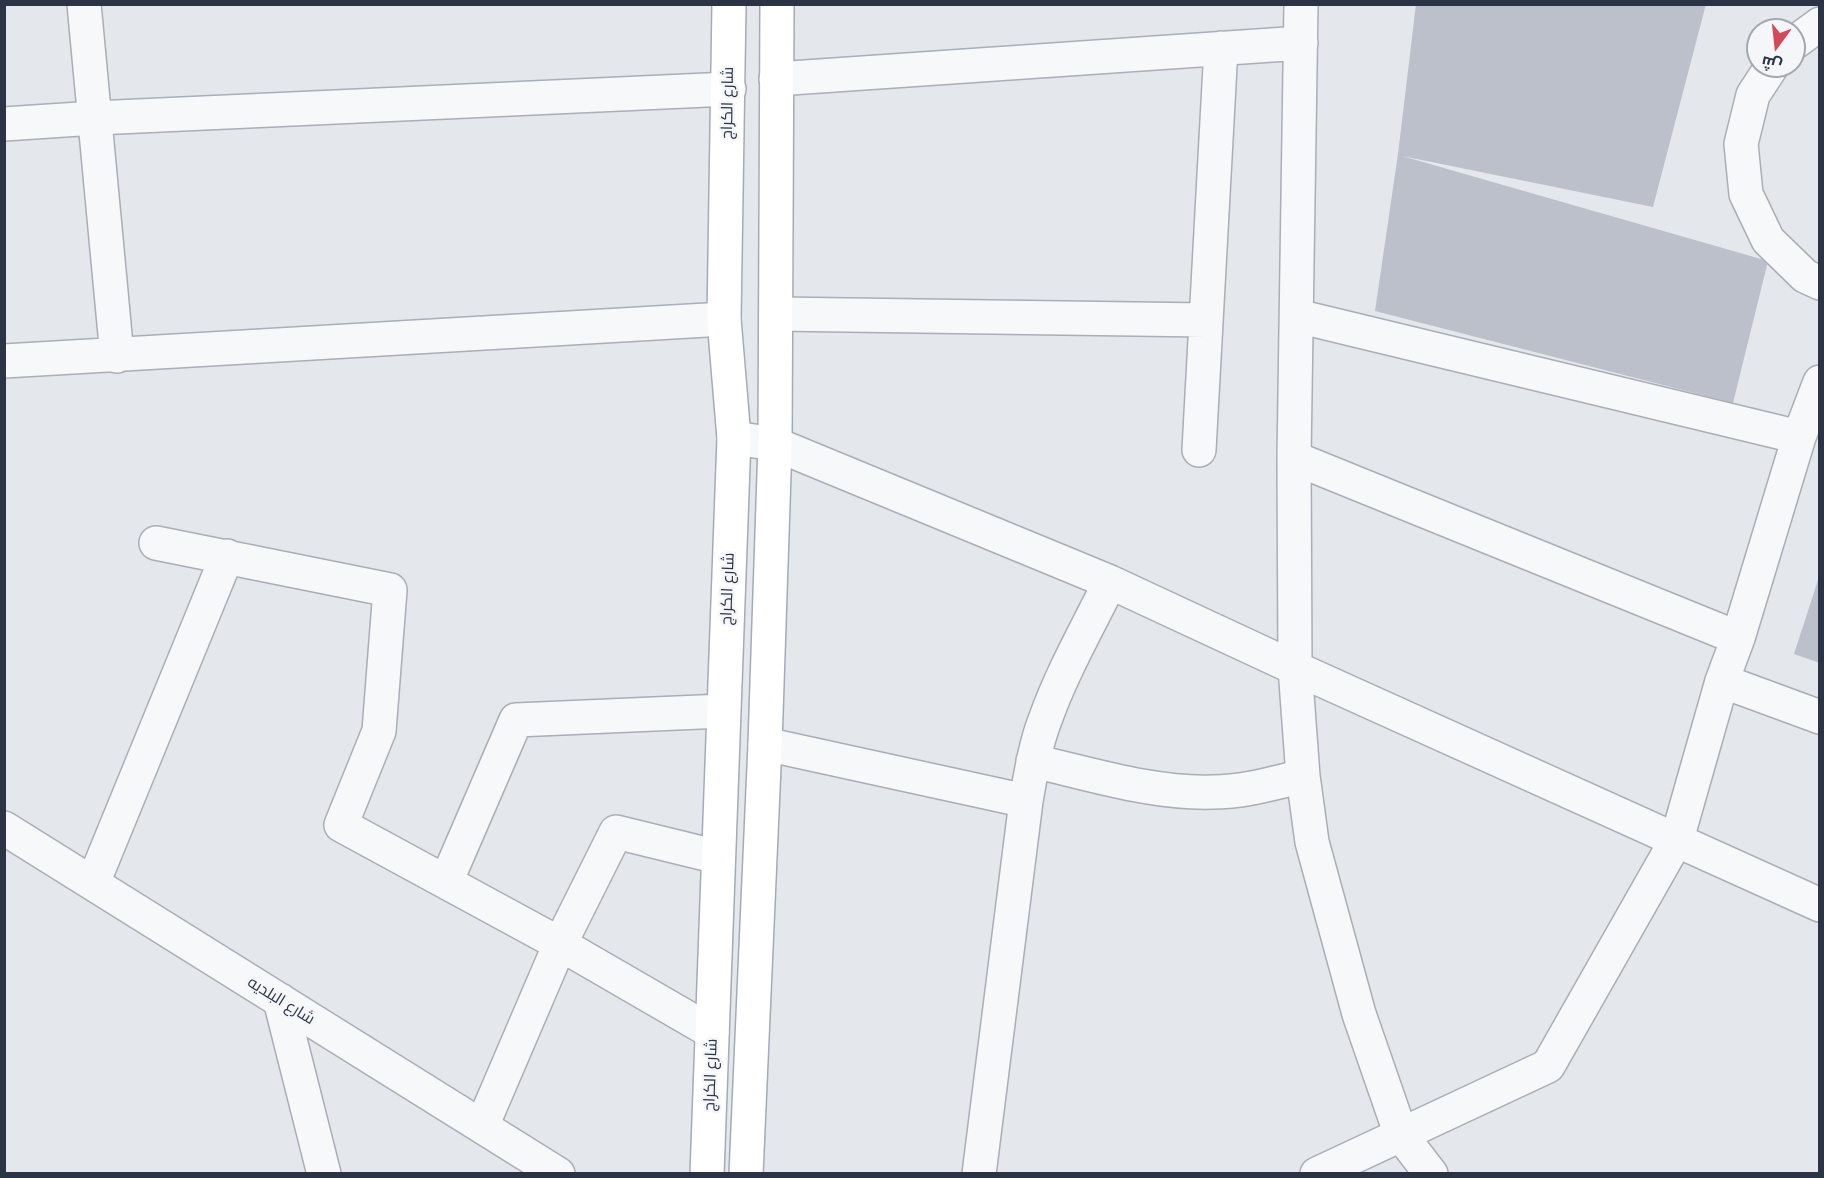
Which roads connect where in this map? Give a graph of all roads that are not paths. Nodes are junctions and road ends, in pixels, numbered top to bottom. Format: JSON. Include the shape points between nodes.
{"nodes":[{"id":1,"x":84,"y":4,"type":"edge"},
{"id":2,"x":729,"y":4,"type":"edge"},
{"id":3,"x":777,"y":4,"type":"edge"},
{"id":4,"x":1301,"y":4,"type":"edge"},
{"id":5,"x":1820,"y":24,"type":"edge"},
{"id":6,"x":1806,"y":34,"type":"edge"},
{"id":7,"x":1301,"y":43,"type":"junction"},
{"id":8,"x":1221,"y":48,"type":"junction"},
{"id":9,"x":1764,"y":78,"type":"edge"},
{"id":10,"x":776,"y":79,"type":"junction"},
{"id":11,"x":729,"y":89,"type":"junction"},
{"id":12,"x":95,"y":118,"type":"junction"},
{"id":13,"x":4,"y":124,"type":"edge"},
{"id":14,"x":1820,"y":283,"type":"edge"},
{"id":15,"x":776,"y":314,"type":"junction"},
{"id":16,"x":1297,"y":316,"type":"junction"},
{"id":17,"x":724,"y":319,"type":"junction"},
{"id":18,"x":1206,"y":320,"type":"junction"},
{"id":19,"x":117,"y":356,"type":"junction"},
{"id":20,"x":4,"y":362,"type":"edge"},
{"id":21,"x":1820,"y":382,"type":"edge"},
{"id":22,"x":1799,"y":437,"type":"junction"},
{"id":23,"x":734,"y":438,"type":"junction"},
{"id":24,"x":775,"y":444,"type":"junction"},
{"id":25,"x":1199,"y":450,"type":"dead end"},
{"id":26,"x":1294,"y":458,"type":"junction"},
{"id":27,"x":156,"y":543,"type":"dead end"},
{"id":28,"x":227,"y":556,"type":"junction"},
{"id":29,"x":1110,"y":582,"type":"junction"},
{"id":30,"x":1738,"y":638,"type":"junction"},
{"id":31,"x":1295,"y":668,"type":"junction"},
{"id":32,"x":1722,"y":681,"type":"junction"},
{"id":33,"x":723,"y":711,"type":"junction"},
{"id":34,"x":1820,"y":717,"type":"edge"},
{"id":35,"x":765,"y":744,"type":"junction"},
{"id":36,"x":1033,"y":761,"type":"junction"},
{"id":37,"x":1303,"y":776,"type":"junction"},
{"id":38,"x":1026,"y":801,"type":"junction"},
{"id":39,"x":4,"y":828,"type":"edge"},
{"id":40,"x":1677,"y":839,"type":"junction"},
{"id":41,"x":718,"y":857,"type":"junction"},
{"id":42,"x":446,"y":882,"type":"junction"},
{"id":43,"x":93,"y":883,"type":"junction"},
{"id":44,"x":1820,"y":905,"type":"edge"},
{"id":45,"x":560,"y":944,"type":"junction"},
{"id":46,"x":280,"y":1000,"type":"junction"},
{"id":47,"x":712,"y":1032,"type":"junction"},
{"id":48,"x":482,"y":1126,"type":"junction"},
{"id":49,"x":1401,"y":1135,"type":"junction"},
{"id":50,"x":324,"y":1173,"type":"edge"},
{"id":51,"x":558,"y":1173,"type":"edge"},
{"id":52,"x":707,"y":1173,"type":"edge"},
{"id":53,"x":746,"y":1173,"type":"edge"},
{"id":54,"x":979,"y":1173,"type":"edge"},
{"id":55,"x":1317,"y":1173,"type":"edge"},
{"id":56,"x":1431,"y":1173,"type":"edge"}],
"edges":[{"from":1,"to":12,"type":"street"},
{"from":2,"to":11,"type":"main road","name":"شارع الكراج"},
{"from":3,"to":10,"type":"main road"},
{"from":4,"to":7,"type":"street"},
{"from":5,"to":6,"type":"street"},
{"from":7,"to":8,"type":"street"},
{"from":7,"to":16,"type":"street"},
{"from":8,"to":10,"type":"street"},
{"from":8,"to":18,"type":"street"},
{"from":9,"to":14,"type":"street","via":[[1753,95],[1741,144],[1746,194],[1768,240],[1805,276]]},
{"from":10,"to":15,"type":"main road"},
{"from":11,"to":12,"type":"street"},
{"from":11,"to":17,"type":"main road","name":"شارع الكراج"},
{"from":12,"to":13,"type":"street"},
{"from":12,"to":19,"type":"street"},
{"from":15,"to":18,"type":"street"},
{"from":15,"to":24,"type":"main road"},
{"from":16,"to":22,"type":"street"},
{"from":16,"to":26,"type":"street"},
{"from":17,"to":19,"type":"street"},
{"from":17,"to":23,"type":"main road","name":"شارع الكراج"},
{"from":18,"to":25,"type":"street"},
{"from":19,"to":20,"type":"street"},
{"from":21,"to":22,"type":"street"},
{"from":22,"to":30,"type":"street"},
{"from":23,"to":24,"type":"street"},
{"from":23,"to":33,"type":"main road","name":"شارع الكراج"},
{"from":24,"to":29,"type":"street"},
{"from":24,"to":35,"type":"main road"},
{"from":26,"to":30,"type":"street"},
{"from":26,"to":31,"type":"street"},
{"from":27,"to":28,"type":"street"},
{"from":28,"to":42,"type":"street","via":[[390,590],[379,731],[341,825]]},
{"from":28,"to":43,"type":"street"},
{"from":29,"to":31,"type":"street"},
{"from":29,"to":36,"type":"street","via":[[1059,684]]},
{"from":30,"to":32,"type":"street"},
{"from":31,"to":37,"type":"street"},
{"from":31,"to":40,"type":"street"},
{"from":32,"to":34,"type":"street"},
{"from":32,"to":40,"type":"street"},
{"from":33,"to":41,"type":"main road","name":"شارع الكراج"},
{"from":33,"to":42,"type":"street","via":[[516,720]]},
{"from":35,"to":38,"type":"street"},
{"from":35,"to":53,"type":"main road"},
{"from":36,"to":37,"type":"street","via":[[1156,788],[1213,792]]},
{"from":36,"to":38,"type":"street"},
{"from":37,"to":49,"type":"street","via":[[1312,842],[1359,1014]]},
{"from":38,"to":54,"type":"street"},
{"from":39,"to":43,"type":"street","name":"شارع البلديه"},
{"from":40,"to":44,"type":"street"},
{"from":40,"to":49,"type":"street","via":[[1548,1065]]},
{"from":41,"to":45,"type":"street","via":[[616,832]]},
{"from":41,"to":47,"type":"main road","name":"شارع الكراج"},
{"from":42,"to":45,"type":"street"},
{"from":43,"to":46,"type":"street","name":"شارع البلديه"},
{"from":45,"to":47,"type":"street"},
{"from":45,"to":48,"type":"street"},
{"from":46,"to":48,"type":"street","name":"شارع البلديه"},
{"from":46,"to":50,"type":"street"},
{"from":47,"to":52,"type":"main road","name":"شارع الكراج"},
{"from":48,"to":51,"type":"street","name":"شارع البلديه"},
{"from":49,"to":55,"type":"street"},
{"from":49,"to":56,"type":"street"}]}
